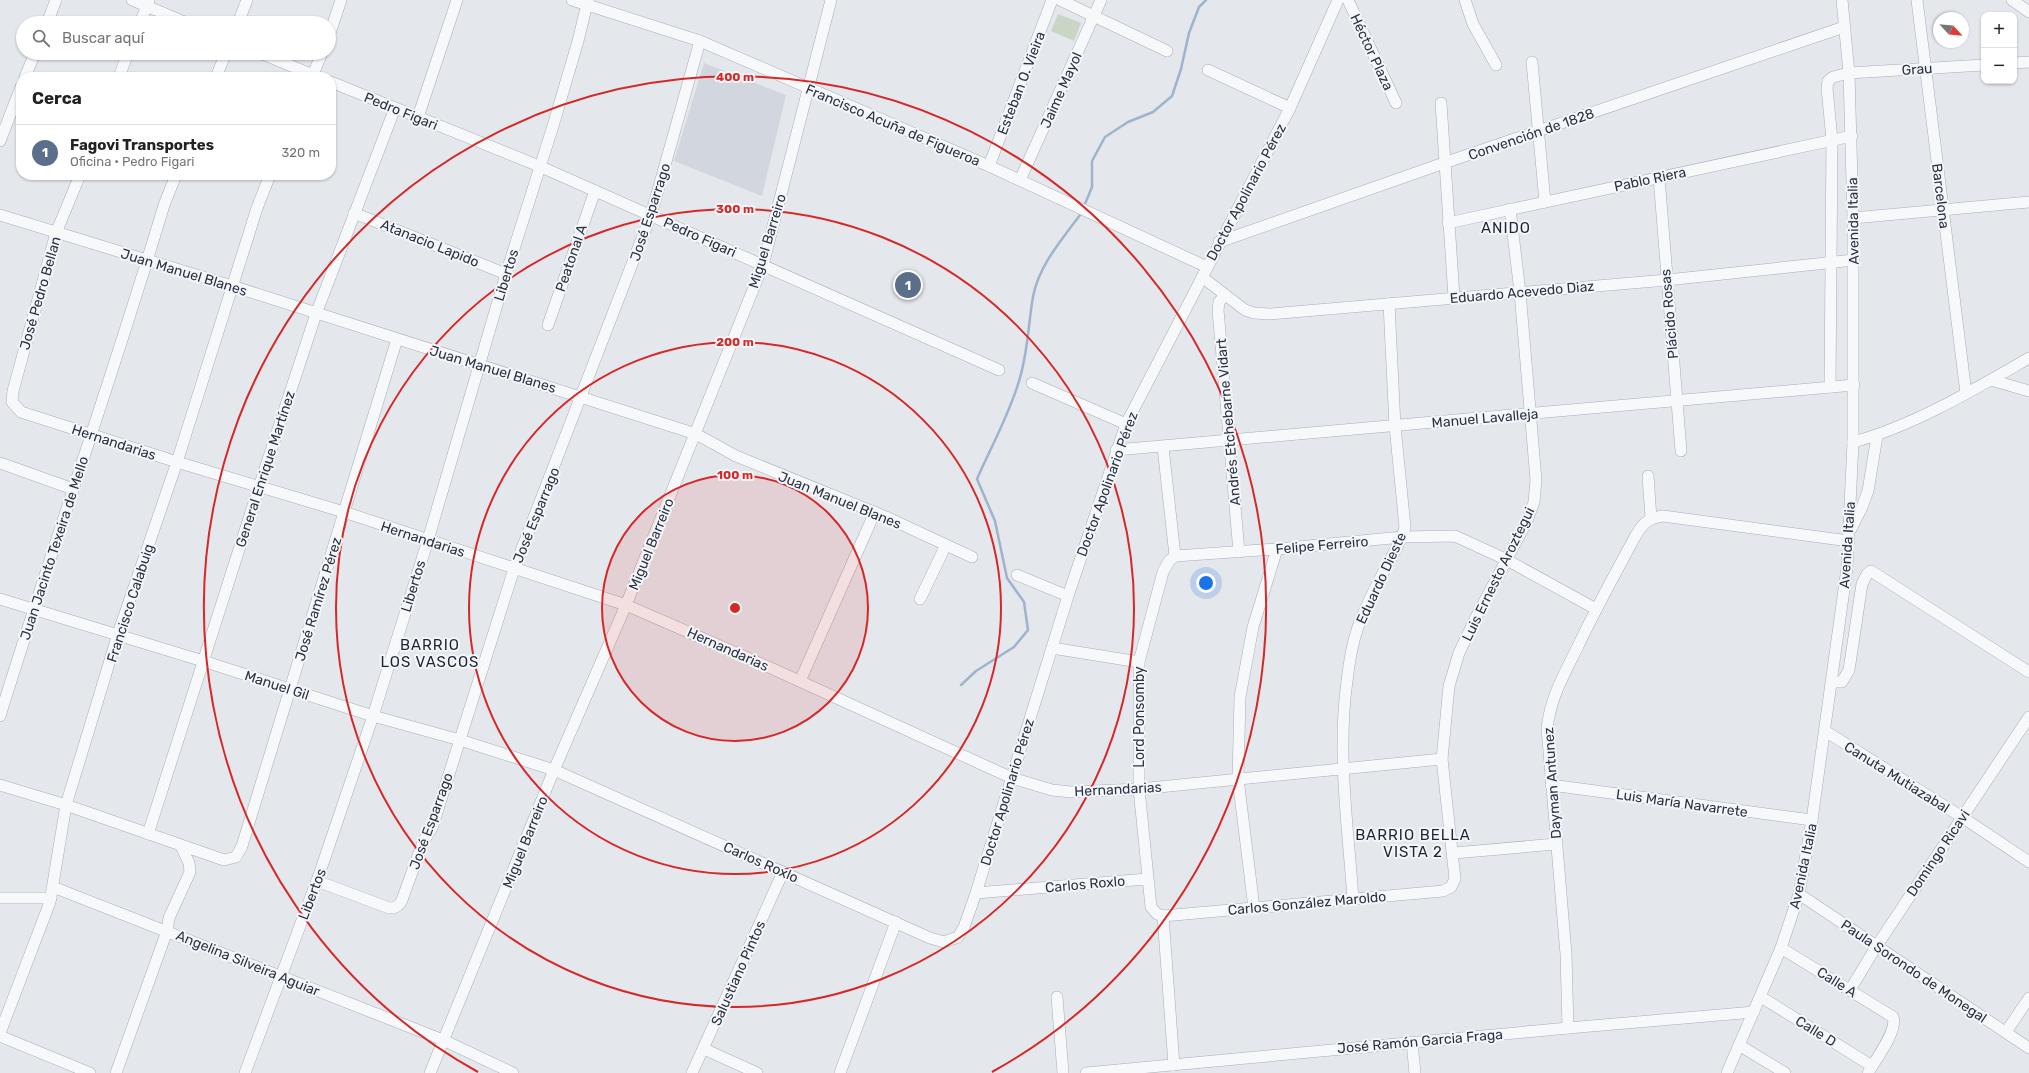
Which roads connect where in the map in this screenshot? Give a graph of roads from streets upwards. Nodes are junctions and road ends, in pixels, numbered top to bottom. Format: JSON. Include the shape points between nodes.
{"nodes":[{"id":1,"x":56,"y":0,"type":"edge"},
{"id":2,"x":132,"y":0,"type":"edge"},
{"id":3,"x":246,"y":0,"type":"edge"},
{"id":4,"x":341,"y":0,"type":"edge"},
{"id":5,"x":457,"y":0,"type":"edge"},
{"id":6,"x":572,"y":0,"type":"edge"},
{"id":7,"x":831,"y":0,"type":"edge"},
{"id":8,"x":1052,"y":0,"type":"edge"},
{"id":9,"x":1060,"y":0,"type":"edge"},
{"id":10,"x":1101,"y":0,"type":"edge"},
{"id":11,"x":1347,"y":0,"type":"edge"},
{"id":12,"x":1465,"y":0,"type":"edge"},
{"id":13,"x":1842,"y":0,"type":"edge"},
{"id":14,"x":1917,"y":0,"type":"edge"},
{"id":15,"x":2012,"y":0,"type":"edge"},
{"id":16,"x":588,"y":2,"type":"edge"},
{"id":17,"x":148,"y":3,"type":"edge"},
{"id":18,"x":2028,"y":10,"type":"edge"},
{"id":19,"x":50,"y":16,"type":"edge"},
{"id":20,"x":143,"y":16,"type":"edge"},
{"id":21,"x":173,"y":16,"type":"edge"},
{"id":22,"x":240,"y":16,"type":"edge"},
{"id":23,"x":336,"y":16,"type":"edge"},
{"id":24,"x":1094,"y":16,"type":"junction"},
{"id":25,"x":1844,"y":27,"type":"junction"},
{"id":26,"x":700,"y":41,"type":"junction"},
{"id":27,"x":1167,"y":51,"type":"dead end"},
{"id":28,"x":32,"y":60,"type":"edge"},
{"id":29,"x":125,"y":60,"type":"edge"},
{"id":30,"x":223,"y":60,"type":"edge"},
{"id":31,"x":277,"y":60,"type":"edge"},
{"id":32,"x":320,"y":60,"type":"edge"},
{"id":33,"x":1532,"y":62,"type":"dead end"},
{"id":34,"x":2029,"y":62,"type":"edge"},
{"id":35,"x":2017,"y":63,"type":"edge"},
{"id":36,"x":1496,"y":65,"type":"dead end"},
{"id":37,"x":1981,"y":65,"type":"edge"},
{"id":38,"x":1925,"y":69,"type":"junction"},
{"id":39,"x":1208,"y":70,"type":"dead end"},
{"id":40,"x":27,"y":72,"type":"edge"},
{"id":41,"x":121,"y":72,"type":"edge"},
{"id":42,"x":218,"y":72,"type":"edge"},
{"id":43,"x":305,"y":72,"type":"edge"},
{"id":44,"x":316,"y":72,"type":"edge"},
{"id":45,"x":1849,"y":74,"type":"junction"},
{"id":46,"x":336,"y":84,"type":"edge"},
{"id":47,"x":809,"y":88,"type":"junction"},
{"id":48,"x":16,"y":100,"type":"edge"},
{"id":49,"x":1396,"y":103,"type":"dead end"},
{"id":50,"x":1441,"y":103,"type":"dead end"},
{"id":51,"x":395,"y":108,"type":"junction"},
{"id":52,"x":1290,"y":108,"type":"junction"},
{"id":53,"x":418,"y":117,"type":"junction"},
{"id":54,"x":1539,"y":131,"type":"junction"},
{"id":55,"x":1852,"y":136,"type":"junction"},
{"id":56,"x":1832,"y":140,"type":"junction"},
{"id":57,"x":0,"y":141,"type":"edge"},
{"id":58,"x":1444,"y":163,"type":"junction"},
{"id":59,"x":539,"y":166,"type":"junction"},
{"id":60,"x":989,"y":166,"type":"junction"},
{"id":61,"x":1659,"y":177,"type":"junction"},
{"id":62,"x":78,"y":180,"type":"edge"},
{"id":63,"x":174,"y":180,"type":"edge"},
{"id":64,"x":268,"y":180,"type":"edge"},
{"id":65,"x":1020,"y":180,"type":"junction"},
{"id":66,"x":594,"y":191,"type":"junction"},
{"id":67,"x":1545,"y":202,"type":"junction"},
{"id":68,"x":2029,"y":202,"type":"edge"},
{"id":69,"x":1510,"y":210,"type":"junction"},
{"id":70,"x":1942,"y":210,"type":"junction"},
{"id":71,"x":354,"y":213,"type":"junction"},
{"id":72,"x":0,"y":215,"type":"edge"},
{"id":73,"x":651,"y":215,"type":"junction"},
{"id":74,"x":1854,"y":218,"type":"junction"},
{"id":75,"x":1448,"y":223,"type":"junction"},
{"id":76,"x":56,"y":233,"type":"junction"},
{"id":77,"x":1220,"y":242,"type":"junction"},
{"id":78,"x":147,"y":260,"type":"junction"},
{"id":79,"x":1854,"y":260,"type":"junction"},
{"id":80,"x":1830,"y":262,"type":"junction"},
{"id":81,"x":763,"y":265,"type":"junction"},
{"id":82,"x":1207,"y":267,"type":"junction"},
{"id":83,"x":506,"y":274,"type":"junction"},
{"id":84,"x":1202,"y":277,"type":"junction"},
{"id":85,"x":1667,"y":280,"type":"junction"},
{"id":86,"x":232,"y":286,"type":"junction"},
{"id":87,"x":1520,"y":292,"type":"junction"},
{"id":88,"x":1224,"y":295,"type":"junction"},
{"id":89,"x":1454,"y":297,"type":"junction"},
{"id":90,"x":1389,"y":304,"type":"junction"},
{"id":91,"x":316,"y":314,"type":"junction"},
{"id":92,"x":548,"y":325,"type":"dead end"},
{"id":93,"x":398,"y":339,"type":"junction"},
{"id":94,"x":2029,"y":358,"type":"edge"},
{"id":95,"x":479,"y":365,"type":"junction"},
{"id":96,"x":999,"y":370,"type":"dead end"},
{"id":97,"x":1991,"y":380,"type":"junction"},
{"id":98,"x":1032,"y":383,"type":"dead end"},
{"id":99,"x":1854,"y":385,"type":"junction"},
{"id":100,"x":1830,"y":387,"type":"junction"},
{"id":101,"x":2029,"y":391,"type":"edge"},
{"id":102,"x":1966,"y":393,"type":"junction"},
{"id":103,"x":582,"y":397,"type":"junction"},
{"id":104,"x":1676,"y":400,"type":"junction"},
{"id":105,"x":21,"y":412,"type":"joint"},
{"id":106,"x":1530,"y":414,"type":"junction"},
{"id":107,"x":1126,"y":424,"type":"junction"},
{"id":108,"x":1395,"y":426,"type":"junction"},
{"id":109,"x":696,"y":434,"type":"junction"},
{"id":110,"x":91,"y":435,"type":"junction"},
{"id":111,"x":1877,"y":436,"type":"junction"},
{"id":112,"x":1230,"y":441,"type":"junction"},
{"id":113,"x":1853,"y":442,"type":"junction"},
{"id":114,"x":1163,"y":447,"type":"junction"},
{"id":115,"x":1116,"y":450,"type":"junction"},
{"id":116,"x":1681,"y":452,"type":"dead end"},
{"id":117,"x":177,"y":462,"type":"junction"},
{"id":118,"x":0,"y":463,"type":"edge"},
{"id":119,"x":1648,"y":476,"type":"dead end"},
{"id":120,"x":259,"y":487,"type":"junction"},
{"id":121,"x":73,"y":489,"type":"junction"},
{"id":122,"x":344,"y":512,"type":"junction"},
{"id":123,"x":875,"y":512,"type":"junction"},
{"id":124,"x":1651,"y":518,"type":"junction"},
{"id":125,"x":1849,"y":536,"type":"junction"},
{"id":126,"x":1402,"y":537,"type":"junction"},
{"id":127,"x":428,"y":540,"type":"junction"},
{"id":128,"x":946,"y":545,"type":"junction"},
{"id":129,"x":1277,"y":549,"type":"junction"},
{"id":130,"x":1240,"y":552,"type":"junction"},
{"id":131,"x":1175,"y":556,"type":"junction"},
{"id":132,"x":972,"y":557,"type":"dead end"},
{"id":133,"x":1506,"y":559,"type":"junction"},
{"id":134,"x":514,"y":569,"type":"junction"},
{"id":135,"x":1017,"y":575,"type":"dead end"},
{"id":136,"x":1068,"y":596,"type":"junction"},
{"id":137,"x":0,"y":599,"type":"edge"},
{"id":138,"x":920,"y":599,"type":"dead end"},
{"id":139,"x":626,"y":605,"type":"junction"},
{"id":140,"x":1596,"y":608,"type":"junction"},
{"id":141,"x":33,"y":610,"type":"junction"},
{"id":142,"x":118,"y":634,"type":"junction"},
{"id":143,"x":1052,"y":648,"type":"junction"},
{"id":144,"x":203,"y":661,"type":"junction"},
{"id":145,"x":1139,"y":662,"type":"junction"},
{"id":146,"x":2029,"y":672,"type":"edge"},
{"id":147,"x":800,"y":681,"type":"junction"},
{"id":148,"x":1832,"y":682,"type":"junction"},
{"id":149,"x":291,"y":689,"type":"junction"},
{"id":150,"x":0,"y":716,"type":"edge"},
{"id":151,"x":373,"y":716,"type":"junction"},
{"id":152,"x":2029,"y":717,"type":"edge"},
{"id":153,"x":1825,"y":732,"type":"junction"},
{"id":154,"x":460,"y":740,"type":"junction"},
{"id":155,"x":1442,"y":759,"type":"junction"},
{"id":156,"x":1343,"y":768,"type":"junction"},
{"id":157,"x":554,"y":770,"type":"junction"},
{"id":158,"x":1012,"y":778,"type":"junction"},
{"id":159,"x":1238,"y":779,"type":"junction"},
{"id":160,"x":1551,"y":785,"type":"junction"},
{"id":161,"x":0,"y":786,"type":"edge"},
{"id":162,"x":1139,"y":789,"type":"junction"},
{"id":163,"x":66,"y":805,"type":"junction"},
{"id":164,"x":1962,"y":817,"type":"junction"},
{"id":165,"x":1812,"y":820,"type":"junction"},
{"id":166,"x":148,"y":834,"type":"junction"},
{"id":167,"x":1556,"y":844,"type":"junction"},
{"id":168,"x":182,"y":846,"type":"junction"},
{"id":169,"x":1454,"y":853,"type":"junction"},
{"id":170,"x":2029,"y":862,"type":"edge"},
{"id":171,"x":783,"y":872,"type":"junction"},
{"id":172,"x":1147,"y":879,"type":"junction"},
{"id":173,"x":317,"y":881,"type":"junction"},
{"id":174,"x":1451,"y":888,"type":"joint"},
{"id":175,"x":52,"y":892,"type":"junction"},
{"id":176,"x":976,"y":893,"type":"junction"},
{"id":177,"x":1799,"y":894,"type":"junction"},
{"id":178,"x":0,"y":898,"type":"edge"},
{"id":179,"x":1353,"y":899,"type":"junction"},
{"id":180,"x":1254,"y":908,"type":"junction"},
{"id":181,"x":1163,"y":916,"type":"junction"},
{"id":182,"x":896,"y":922,"type":"junction"},
{"id":183,"x":964,"y":927,"type":"joint"},
{"id":184,"x":167,"y":931,"type":"junction"},
{"id":185,"x":1876,"y":946,"type":"junction"},
{"id":186,"x":1781,"y":948,"type":"junction"},
{"id":187,"x":280,"y":976,"type":"junction"},
{"id":188,"x":1850,"y":990,"type":"junction"},
{"id":189,"x":1057,"y":997,"type":"dead end"},
{"id":190,"x":1761,"y":997,"type":"junction"},
{"id":191,"x":2029,"y":998,"type":"edge"},
{"id":192,"x":1754,"y":1012,"type":"junction"},
{"id":193,"x":1568,"y":1028,"type":"junction"},
{"id":194,"x":2006,"y":1032,"type":"junction"},
{"id":195,"x":0,"y":1035,"type":"edge"},
{"id":196,"x":443,"y":1040,"type":"junction"},
{"id":197,"x":1412,"y":1042,"type":"junction"},
{"id":198,"x":1739,"y":1045,"type":"junction"},
{"id":199,"x":2029,"y":1048,"type":"edge"},
{"id":200,"x":704,"y":1049,"type":"junction"},
{"id":201,"x":1174,"y":1064,"type":"junction"},
{"id":202,"x":1870,"y":1069,"type":"edge"},
{"id":203,"x":1103,"y":1072,"type":"edge"},
{"id":204,"x":90,"y":1073,"type":"edge"},
{"id":205,"x":116,"y":1073,"type":"edge"},
{"id":206,"x":245,"y":1073,"type":"edge"},
{"id":207,"x":430,"y":1073,"type":"edge"},
{"id":208,"x":513,"y":1073,"type":"edge"},
{"id":209,"x":692,"y":1073,"type":"edge"},
{"id":210,"x":757,"y":1073,"type":"edge"},
{"id":211,"x":840,"y":1073,"type":"edge"},
{"id":212,"x":1064,"y":1073,"type":"edge"},
{"id":213,"x":1086,"y":1073,"type":"edge"},
{"id":214,"x":1415,"y":1073,"type":"edge"},
{"id":215,"x":1727,"y":1073,"type":"edge"},
{"id":216,"x":1785,"y":1073,"type":"edge"}],
"edges":[{"from":1,"to":19,"type":"street"},
{"from":2,"to":17,"type":"street"},
{"from":3,"to":22,"type":"street"},
{"from":4,"to":23,"type":"street"},
{"from":5,"to":53,"type":"street"},
{"from":6,"to":16,"type":"street","name":"Francisco Acuña de Figueroa"},
{"from":7,"to":47,"type":"street","name":"Miguel Barreiro"},
{"from":8,"to":60,"type":"street","name":"Esteban O. Vieira"},
{"from":9,"to":24,"type":"street"},
{"from":10,"to":24,"type":"street","name":"Jaime Mayol"},
{"from":11,"to":49,"type":"street","name":"Héctor Plaza"},
{"from":11,"to":52,"type":"street","name":"Doctor Apolinario Pérez"},
{"from":12,"to":36,"type":"street","via":[[1473,24]]},
{"from":13,"to":25,"type":"street","name":"Avenida Italia"},
{"from":14,"to":38,"type":"street","name":"Barcelona"},
{"from":15,"to":18,"type":"street"},
{"from":16,"to":26,"type":"street","name":"Francisco Acuña de Figueroa"},
{"from":16,"to":59,"type":"street","name":"Libertos"},
{"from":17,"to":20,"type":"street"},
{"from":17,"to":21,"type":"street"},
{"from":24,"to":27,"type":"street"},
{"from":24,"to":65,"type":"street","name":"Jaime Mayol"},
{"from":25,"to":45,"type":"street","name":"Avenida Italia"},
{"from":25,"to":54,"type":"street","name":"Convención de 1828"},
{"from":26,"to":47,"type":"street","name":"Francisco Acuña de Figueroa"},
{"from":26,"to":73,"type":"street","name":"José Esparrago"},
{"from":28,"to":40,"type":"street"},
{"from":29,"to":41,"type":"street"},
{"from":30,"to":42,"type":"street"},
{"from":31,"to":43,"type":"street"},
{"from":32,"to":44,"type":"street"},
{"from":33,"to":54,"type":"street"},
{"from":34,"to":35,"type":"street"},
{"from":37,"to":38,"type":"street","name":"Grau"},
{"from":38,"to":45,"type":"street","name":"Grau"},
{"from":38,"to":70,"type":"street","name":"Barcelona"},
{"from":39,"to":52,"type":"street"},
{"from":45,"to":55,"type":"street","name":"Avenida Italia"},
{"from":45,"to":56,"type":"street","name":"Grau","via":[[1833,77],[1828,81],[1826,88]]},
{"from":46,"to":51,"type":"street","name":"Pedro Figari"},
{"from":47,"to":60,"type":"street","name":"Francisco Acuña de Figueroa"},
{"from":47,"to":81,"type":"street","name":"Miguel Barreiro"},
{"from":48,"to":57,"type":"street"},
{"from":50,"to":58,"type":"street"},
{"from":51,"to":53,"type":"street","name":"Pedro Figari"},
{"from":51,"to":71,"type":"street","name":"General Enrique Martínez"},
{"from":52,"to":77,"type":"street","name":"Doctor Apolinario Pérez"},
{"from":53,"to":59,"type":"street","name":"Pedro Figari"},
{"from":54,"to":58,"type":"street","name":"Convención de 1828"},
{"from":54,"to":67,"type":"street"},
{"from":55,"to":56,"type":"street","name":"Pablo Riera"},
{"from":55,"to":74,"type":"street","name":"Avenida Italia"},
{"from":56,"to":61,"type":"street","name":"Pablo Riera"},
{"from":56,"to":80,"type":"street","name":"Grau"},
{"from":58,"to":75,"type":"street"},
{"from":58,"to":77,"type":"street","name":"Convención de 1828"},
{"from":59,"to":66,"type":"street","name":"Pedro Figari"},
{"from":59,"to":83,"type":"street","name":"Libertos"},
{"from":60,"to":65,"type":"street","name":"Francisco Acuña de Figueroa"},
{"from":61,"to":67,"type":"street","name":"Pablo Riera"},
{"from":61,"to":85,"type":"street","name":"Plácido Rosas"},
{"from":62,"to":76,"type":"street","name":"José Pedro Bellan"},
{"from":63,"to":78,"type":"street","name":"Juan Jacinto Texeira de Mello"},
{"from":64,"to":86,"type":"street","name":"Francisco Calabuig","via":[[256,208]]},
{"from":65,"to":82,"type":"street","name":"Francisco Acuña de Figueroa"},
{"from":66,"to":73,"type":"street","name":"Pedro Figari"},
{"from":66,"to":92,"type":"street","name":"Peatonal A"},
{"from":67,"to":69,"type":"street","name":"Pablo Riera"},
{"from":68,"to":70,"type":"street"},
{"from":69,"to":75,"type":"street","name":"Pablo Riera"},
{"from":69,"to":87,"type":"street","name":"Luis Ernesto Aroztegui"},
{"from":70,"to":74,"type":"street"},
{"from":70,"to":102,"type":"street","name":"Barcelona"},
{"from":71,"to":83,"type":"street","name":"Atanacio Lapido"},
{"from":71,"to":91,"type":"street","name":"General Enrique Martínez"},
{"from":72,"to":76,"type":"street","name":"Juan Manuel Blanes"},
{"from":73,"to":81,"type":"street","name":"Pedro Figari"},
{"from":73,"to":103,"type":"street","name":"José Esparrago"},
{"from":74,"to":79,"type":"street","name":"Avenida Italia"},
{"from":75,"to":89,"type":"street"},
{"from":76,"to":78,"type":"street","name":"Juan Manuel Blanes"},
{"from":76,"to":105,"type":"street","name":"José Pedro Bellan","via":[[13,391],[12,402]]},
{"from":77,"to":82,"type":"street","name":"Doctor Apolinario Pérez"},
{"from":78,"to":86,"type":"street","name":"Juan Manuel Blanes"},
{"from":78,"to":110,"type":"street","name":"Juan Jacinto Texeira de Mello"},
{"from":79,"to":80,"type":"street","name":"Eduardo Acevedo Diaz"},
{"from":79,"to":99,"type":"street","name":"Avenida Italia"},
{"from":80,"to":85,"type":"street","name":"Eduardo Acevedo Diaz"},
{"from":80,"to":100,"type":"street","name":"Grau"},
{"from":81,"to":96,"type":"street","name":"Pedro Figari"},
{"from":81,"to":109,"type":"street","name":"Miguel Barreiro"},
{"from":82,"to":84,"type":"street","name":"Doctor Apolinario Pérez"},
{"from":83,"to":95,"type":"street","name":"Libertos"},
{"from":84,"to":88,"type":"street","name":"Eduardo Acevedo Diaz"},
{"from":84,"to":107,"type":"street","name":"Doctor Apolinario Pérez"},
{"from":85,"to":87,"type":"street","name":"Eduardo Acevedo Diaz"},
{"from":85,"to":104,"type":"street","name":"Plácido Rosas"},
{"from":86,"to":91,"type":"street","name":"Juan Manuel Blanes"},
{"from":86,"to":117,"type":"street","name":"Francisco Calabuig"},
{"from":87,"to":89,"type":"street","name":"Eduardo Acevedo Diaz"},
{"from":87,"to":106,"type":"street","name":"Luis Ernesto Aroztegui"},
{"from":88,"to":90,"type":"street","name":"Eduardo Acevedo Diaz","via":[[1254,313],[1269,314]]},
{"from":88,"to":112,"type":"street","name":"Andrés Etchebarne Vidart","via":[[1219,302],[1218,310]]},
{"from":89,"to":90,"type":"street","name":"Eduardo Acevedo Diaz"},
{"from":90,"to":108,"type":"street","name":"Eduardo Dieste"},
{"from":91,"to":93,"type":"street","name":"Juan Manuel Blanes"},
{"from":91,"to":120,"type":"street","name":"General Enrique Martínez"},
{"from":93,"to":95,"type":"street","name":"Juan Manuel Blanes"},
{"from":93,"to":122,"type":"street","name":"José Ramírez Pérez"},
{"from":94,"to":97,"type":"street"},
{"from":95,"to":103,"type":"street","name":"Juan Manuel Blanes"},
{"from":95,"to":127,"type":"street","name":"Libertos"},
{"from":97,"to":101,"type":"street"},
{"from":97,"to":102,"type":"street"},
{"from":98,"to":107,"type":"street"},
{"from":99,"to":100,"type":"street","name":"Manuel Lavalleja"},
{"from":99,"to":113,"type":"street","name":"Avenida Italia"},
{"from":100,"to":104,"type":"street","name":"Manuel Lavalleja"},
{"from":102,"to":111,"type":"street"},
{"from":103,"to":109,"type":"street","name":"Juan Manuel Blanes"},
{"from":103,"to":134,"type":"street","name":"José Esparrago"},
{"from":104,"to":106,"type":"street","name":"Manuel Lavalleja"},
{"from":104,"to":116,"type":"street","name":"Plácido Rosas"},
{"from":105,"to":110,"type":"street","name":"Hernandarias"},
{"from":106,"to":108,"type":"street","name":"Manuel Lavalleja"},
{"from":106,"to":133,"type":"street","name":"Luis Ernesto Aroztegui","via":[[1536,480],[1534,502],[1526,523]]},
{"from":107,"to":115,"type":"street","name":"Doctor Apolinario Pérez"},
{"from":108,"to":112,"type":"street","name":"Manuel Lavalleja"},
{"from":108,"to":126,"type":"street","name":"Eduardo Dieste","via":[[1405,527]]},
{"from":109,"to":123,"type":"street","name":"Juan Manuel Blanes","via":[[768,470]]},
{"from":109,"to":139,"type":"street","name":"Miguel Barreiro"},
{"from":110,"to":117,"type":"street","name":"Hernandarias"},
{"from":110,"to":121,"type":"street","name":"Juan Jacinto Texeira de Mello"},
{"from":111,"to":113,"type":"street"},
{"from":111,"to":125,"type":"street","via":[[1868,491]]},
{"from":112,"to":114,"type":"street","name":"Manuel Lavalleja"},
{"from":112,"to":130,"type":"street","name":"Andrés Etchebarne Vidart"},
{"from":113,"to":125,"type":"street","name":"Avenida Italia"},
{"from":114,"to":115,"type":"street","name":"Manuel Lavalleja"},
{"from":114,"to":131,"type":"street"},
{"from":115,"to":136,"type":"street","name":"Doctor Apolinario Pérez"},
{"from":117,"to":120,"type":"street","name":"Hernandarias"},
{"from":117,"to":142,"type":"street","name":"Francisco Calabuig"},
{"from":118,"to":121,"type":"street"},
{"from":119,"to":124,"type":"street"},
{"from":120,"to":122,"type":"street","name":"Hernandarias"},
{"from":120,"to":144,"type":"street","name":"General Enrique Martínez"},
{"from":121,"to":141,"type":"street","name":"Juan Jacinto Texeira de Mello"},
{"from":122,"to":127,"type":"street","name":"Hernandarias"},
{"from":122,"to":149,"type":"street","name":"José Ramírez Pérez"},
{"from":123,"to":128,"type":"street","name":"Juan Manuel Blanes"},
{"from":123,"to":147,"type":"street"},
{"from":124,"to":125,"type":"street","via":[[1663,516]]},
{"from":124,"to":140,"type":"street","name":"Dayman Antunez","via":[[1642,525]]},
{"from":125,"to":148,"type":"street","name":"Avenida Italia"},
{"from":126,"to":129,"type":"street","name":"Felipe Ferreiro"},
{"from":126,"to":133,"type":"street","name":"Felipe Ferreiro","via":[[1455,536]]},
{"from":126,"to":156,"type":"street","name":"Eduardo Dieste","via":[[1370,598],[1349,661],[1342,731]]},
{"from":127,"to":134,"type":"street","name":"Hernandarias"},
{"from":127,"to":151,"type":"street","name":"Libertos"},
{"from":128,"to":132,"type":"street","name":"Juan Manuel Blanes"},
{"from":128,"to":138,"type":"street"},
{"from":129,"to":130,"type":"street","name":"Felipe Ferreiro"},
{"from":129,"to":159,"type":"street","via":[[1253,627],[1240,697]]},
{"from":130,"to":131,"type":"street","name":"Felipe Ferreiro"},
{"from":131,"to":145,"type":"street","name":"Lord Ponsomby","via":[[1163,572]]},
{"from":133,"to":140,"type":"street","name":"Felipe Ferreiro"},
{"from":133,"to":155,"type":"street","name":"Luis Ernesto Aroztegui","via":[[1459,653],[1450,686]]},
{"from":134,"to":139,"type":"street","name":"Hernandarias"},
{"from":134,"to":154,"type":"street","name":"José Esparrago"},
{"from":135,"to":136,"type":"street"},
{"from":136,"to":143,"type":"street","name":"Doctor Apolinario Pérez"},
{"from":137,"to":141,"type":"street","name":"Manuel Gil"},
{"from":139,"to":147,"type":"street","name":"Hernandarias"},
{"from":139,"to":157,"type":"street","name":"Miguel Barreiro"},
{"from":140,"to":160,"type":"street","name":"Dayman Antunez","via":[[1550,707],[1547,728]]},
{"from":141,"to":142,"type":"street","name":"Manuel Gil"},
{"from":141,"to":150,"type":"street","name":"Juan Jacinto Texeira de Mello"},
{"from":142,"to":144,"type":"street","name":"Manuel Gil"},
{"from":142,"to":163,"type":"street","name":"Francisco Calabuig"},
{"from":143,"to":145,"type":"street"},
{"from":143,"to":158,"type":"street","name":"Doctor Apolinario Pérez"},
{"from":144,"to":149,"type":"street","name":"Manuel Gil"},
{"from":144,"to":166,"type":"street","name":"General Enrique Martínez"},
{"from":145,"to":162,"type":"street","name":"Lord Ponsomby"},
{"from":146,"to":148,"type":"street","via":[[1871,571],[1866,574],[1862,584],[1849,670],[1842,682]]},
{"from":147,"to":158,"type":"street","name":"Hernandarias"},
{"from":148,"to":153,"type":"street","name":"Avenida Italia"},
{"from":149,"to":151,"type":"street","name":"Manuel Gil"},
{"from":149,"to":168,"type":"street","name":"José Ramírez Pérez","via":[[242,846],[236,857],[224,860]]},
{"from":151,"to":154,"type":"street","name":"Manuel Gil"},
{"from":151,"to":173,"type":"street","name":"Libertos"},
{"from":152,"to":164,"type":"street","name":"Domingo Ricavi"},
{"from":153,"to":164,"type":"street","name":"Canuta Mutiazabal"},
{"from":153,"to":165,"type":"street","name":"Avenida Italia"},
{"from":154,"to":157,"type":"street","name":"Manuel Gil"},
{"from":154,"to":173,"type":"street","name":"José Esparrago","via":[[432,828],[399,905],[389,908]]},
{"from":155,"to":156,"type":"street","name":"Hernandarias"},
{"from":155,"to":169,"type":"street","name":"Luis Ernesto Aroztegui"},
{"from":156,"to":159,"type":"street","name":"Hernandarias"},
{"from":156,"to":179,"type":"street","name":"Eduardo Dieste"},
{"from":157,"to":171,"type":"street","name":"Carlos Roxlo"},
{"from":157,"to":196,"type":"street","name":"Miguel Barreiro"},
{"from":158,"to":162,"type":"street","name":"Hernandarias","via":[[1052,790],[1071,792]]},
{"from":158,"to":176,"type":"street","name":"Doctor Apolinario Pérez"},
{"from":159,"to":162,"type":"street","name":"Hernandarias"},
{"from":159,"to":180,"type":"street"},
{"from":160,"to":165,"type":"street","name":"Luis María Navarrete"},
{"from":160,"to":167,"type":"street","name":"Dayman Antunez"},
{"from":161,"to":163,"type":"street"},
{"from":162,"to":172,"type":"street","name":"Lord Ponsomby"},
{"from":163,"to":166,"type":"street"},
{"from":163,"to":175,"type":"street","name":"Francisco Calabuig"},
{"from":164,"to":170,"type":"street","name":"Canuta Mutiazabal"},
{"from":164,"to":185,"type":"street","name":"Domingo Ricavi"},
{"from":165,"to":177,"type":"street","name":"Avenida Italia"},
{"from":166,"to":168,"type":"street"},
{"from":167,"to":169,"type":"street"},
{"from":167,"to":193,"type":"street","name":"Dayman Antunez","via":[[1566,954]]},
{"from":168,"to":184,"type":"street","via":[[190,872]]},
{"from":169,"to":174,"type":"street","name":"Luis Ernesto Aroztegui","via":[[1455,879]]},
{"from":171,"to":182,"type":"street","name":"Carlos Roxlo"},
{"from":171,"to":200,"type":"street","name":"Salustiano Pintos"},
{"from":172,"to":176,"type":"street","name":"Carlos Roxlo"},
{"from":172,"to":181,"type":"street","name":"Lord Ponsomby","via":[[1151,907]]},
{"from":173,"to":187,"type":"street","name":"Libertos"},
{"from":174,"to":179,"type":"street","name":"Carlos González Maroldo","via":[[1443,891]]},
{"from":175,"to":178,"type":"street","name":"Angelina Silveira Aguiar"},
{"from":175,"to":184,"type":"street","name":"Angelina Silveira Aguiar"},
{"from":175,"to":195,"type":"street","name":"Francisco Calabuig"},
{"from":176,"to":183,"type":"street","name":"Doctor Apolinario Pérez"},
{"from":177,"to":185,"type":"street","name":"Paula Sorondo de Monegal"},
{"from":177,"to":186,"type":"street","name":"Avenida Italia"},
{"from":179,"to":180,"type":"street","name":"Carlos González Maroldo"},
{"from":180,"to":181,"type":"street","name":"Carlos González Maroldo"},
{"from":181,"to":201,"type":"street"},
{"from":182,"to":183,"type":"street","name":"Carlos Roxlo","via":[[944,942],[958,937]]},
{"from":182,"to":211,"type":"street"},
{"from":184,"to":187,"type":"street","name":"Angelina Silveira Aguiar"},
{"from":184,"to":205,"type":"street"},
{"from":185,"to":188,"type":"street","name":"Domingo Ricavi"},
{"from":185,"to":194,"type":"street","name":"Paula Sorondo de Monegal"},
{"from":186,"to":188,"type":"street","name":"Calle A"},
{"from":186,"to":190,"type":"street","name":"Avenida Italia"},
{"from":187,"to":196,"type":"street","name":"Angelina Silveira Aguiar"},
{"from":187,"to":206,"type":"street","name":"Libertos"},
{"from":188,"to":202,"type":"street","name":"Calle A","via":[[1892,1017],[1895,1023]]},
{"from":189,"to":212,"type":"street"},
{"from":190,"to":192,"type":"street","name":"Avenida Italia"},
{"from":190,"to":202,"type":"street","name":"Calle D"},
{"from":191,"to":194,"type":"street"},
{"from":192,"to":193,"type":"street","name":"José Ramón Garcia Fraga"},
{"from":192,"to":198,"type":"street","name":"Avenida Italia"},
{"from":193,"to":197,"type":"street","name":"José Ramón Garcia Fraga"},
{"from":194,"to":199,"type":"street","name":"Paula Sorondo de Monegal"},
{"from":195,"to":204,"type":"street"},
{"from":196,"to":207,"type":"street","name":"Miguel Barreiro"},
{"from":196,"to":208,"type":"street","name":"Angelina Silveira Aguiar"},
{"from":197,"to":201,"type":"street","name":"José Ramón Garcia Fraga"},
{"from":197,"to":214,"type":"street"},
{"from":198,"to":215,"type":"street","name":"Avenida Italia"},
{"from":198,"to":216,"type":"street"},
{"from":200,"to":209,"type":"street","name":"Salustiano Pintos"},
{"from":200,"to":210,"type":"street"},
{"from":201,"to":203,"type":"street","name":"José Ramón Garcia Fraga"},
{"from":203,"to":213,"type":"street","name":"José Ramón Garcia Fraga"}]}
